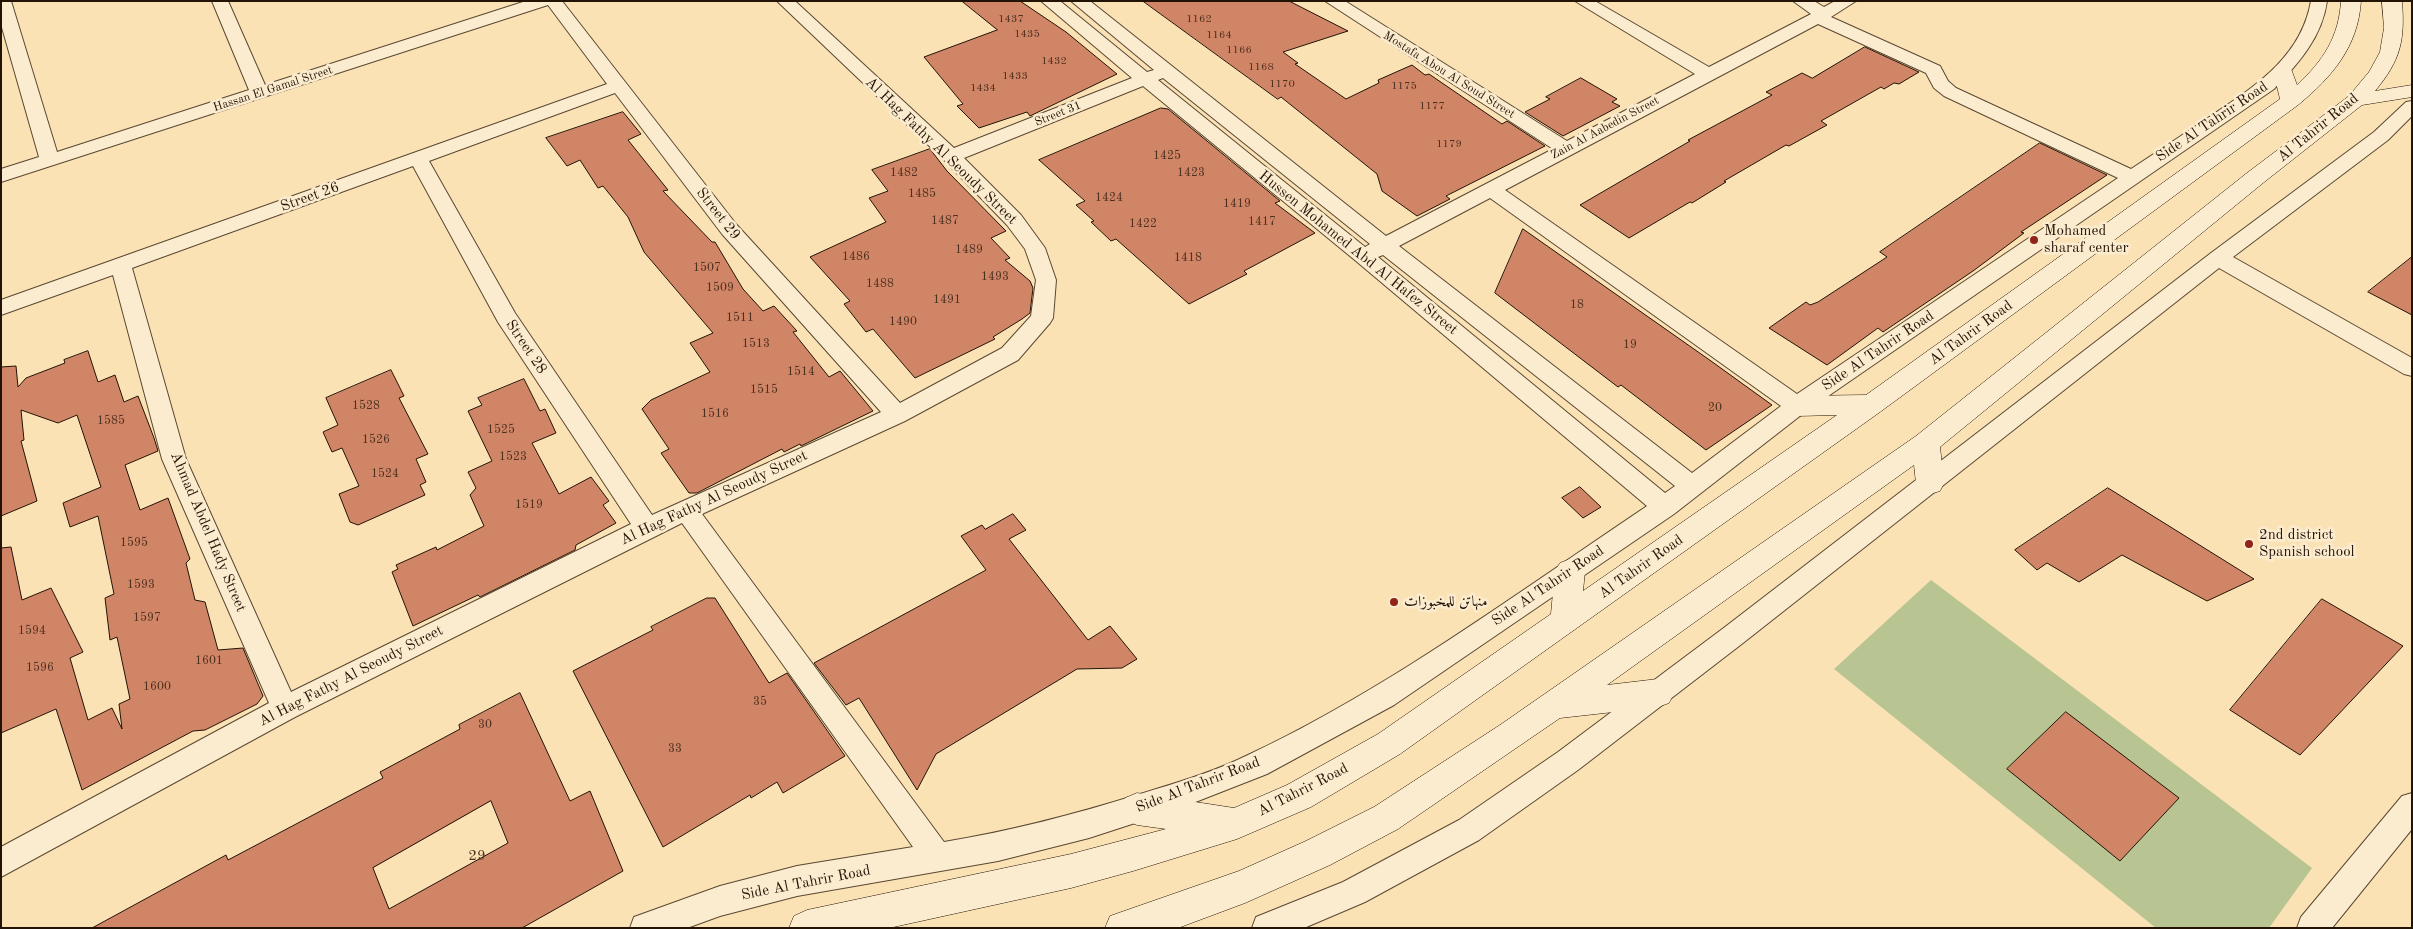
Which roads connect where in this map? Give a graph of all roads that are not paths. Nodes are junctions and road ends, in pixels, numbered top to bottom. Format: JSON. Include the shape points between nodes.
{"nodes":[{"id":1,"x":2,"y":1,"type":"edge"},
{"id":2,"x":220,"y":1,"type":"edge"},
{"id":3,"x":544,"y":1,"type":"edge"},
{"id":4,"x":553,"y":1,"type":"edge"},
{"id":5,"x":785,"y":1,"type":"edge"},
{"id":6,"x":1049,"y":1,"type":"edge"},
{"id":7,"x":1079,"y":1,"type":"edge"},
{"id":8,"x":1332,"y":1,"type":"edge"},
{"id":9,"x":1583,"y":1,"type":"edge"},
{"id":10,"x":1801,"y":1,"type":"edge"},
{"id":11,"x":1848,"y":1,"type":"edge"},
{"id":12,"x":2319,"y":1,"type":"edge"},
{"id":13,"x":2351,"y":1,"type":"edge"},
{"id":14,"x":2392,"y":1,"type":"edge"},
{"id":15,"x":1821,"y":15,"type":"junction"},
{"id":16,"x":1165,"y":70,"type":"junction"},
{"id":17,"x":2283,"y":70,"type":"junction"},
{"id":18,"x":1708,"y":74,"type":"junction"},
{"id":19,"x":1146,"y":80,"type":"junction"},
{"id":20,"x":618,"y":86,"type":"junction"},
{"id":21,"x":2412,"y":91,"type":"edge"},
{"id":22,"x":259,"y":93,"type":"junction"},
{"id":23,"x":2356,"y":100,"type":"junction"},
{"id":24,"x":2291,"y":101,"type":"junction"},
{"id":25,"x":2412,"y":106,"type":"edge"},
{"id":26,"x":2249,"y":132,"type":"junction"},
{"id":27,"x":1565,"y":148,"type":"junction"},
{"id":28,"x":2290,"y":152,"type":"junction"},
{"id":29,"x":951,"y":156,"type":"junction"},
{"id":30,"x":418,"y":158,"type":"junction"},
{"id":31,"x":2213,"y":159,"type":"junction"},
{"id":32,"x":50,"y":161,"type":"junction"},
{"id":33,"x":1,"y":176,"type":"edge"},
{"id":34,"x":2132,"y":177,"type":"junction"},
{"id":35,"x":2255,"y":178,"type":"junction"},
{"id":36,"x":1490,"y":189,"type":"junction"},
{"id":37,"x":1384,"y":245,"type":"junction"},
{"id":38,"x":1363,"y":256,"type":"junction"},
{"id":39,"x":2218,"y":258,"type":"junction"},
{"id":40,"x":121,"y":265,"type":"junction"},
{"id":41,"x":1,"y":308,"type":"edge"},
{"id":42,"x":2412,"y":368,"type":"edge"},
{"id":43,"x":1871,"y":405,"type":"junction"},
{"id":44,"x":1797,"y":406,"type":"junction"},
{"id":45,"x":897,"y":415,"type":"junction"},
{"id":46,"x":1926,"y":443,"type":"junction"},
{"id":47,"x":1930,"y":483,"type":"junction"},
{"id":48,"x":1692,"y":486,"type":"junction"},
{"id":49,"x":1665,"y":507,"type":"junction"},
{"id":50,"x":686,"y":510,"type":"junction"},
{"id":51,"x":647,"y":528,"type":"junction"},
{"id":52,"x":1570,"y":571,"type":"junction"},
{"id":53,"x":1565,"y":620,"type":"junction"},
{"id":54,"x":1658,"y":693,"type":"junction"},
{"id":55,"x":1550,"y":706,"type":"junction"},
{"id":56,"x":285,"y":708,"type":"junction"},
{"id":57,"x":2412,"y":806,"type":"edge"},
{"id":58,"x":1137,"y":809,"type":"junction"},
{"id":59,"x":1236,"y":823,"type":"junction"},
{"id":60,"x":938,"y":858,"type":"junction"},
{"id":61,"x":1,"y":863,"type":"edge"},
{"id":62,"x":645,"y":928,"type":"edge"},
{"id":63,"x":807,"y":928,"type":"edge"},
{"id":64,"x":1123,"y":928,"type":"edge"},
{"id":65,"x":1267,"y":928,"type":"edge"},
{"id":66,"x":2312,"y":928,"type":"edge"}],
"edges":[{"from":1,"to":32,"type":"street"},
{"from":2,"to":22,"type":"street"},
{"from":3,"to":22,"type":"street","name":"Hassan El Gamal Street"},
{"from":4,"to":20,"type":"street","name":"Street 29"},
{"from":5,"to":29,"type":"street","name":"Al Hag Fathy Al Seoudy Street"},
{"from":6,"to":19,"type":"street","name":"Hussen Mohamed Abd Al Hafez Street"},
{"from":7,"to":16,"type":"street","name":"Hussen Mohamed Abd Al Hafez Street"},
{"from":8,"to":27,"type":"street","name":"Mostafa Abou Al Soud Street"},
{"from":9,"to":18,"type":"street"},
{"from":10,"to":15,"type":"street"},
{"from":11,"to":15,"type":"street","name":"Zain Al Aabedin Street"},
{"from":12,"to":17,"type":"street","name":"Side Al Tahrir Road","via":[[2308,36],[2292,62]]},
{"from":13,"to":24,"type":"street","name":"Al Tahrir Road","via":[[2352,13],[2346,36],[2335,58],[2317,80]]},
{"from":14,"to":23,"type":"street","name":"Al Tahrir Road","via":[[2394,28],[2390,52],[2378,74]]},
{"from":15,"to":18,"type":"street","name":"Zain Al Aabedin Street"},
{"from":15,"to":34,"type":"street","via":[[1934,70],[1940,84],[1950,92]]},
{"from":16,"to":19,"type":"street","name":"Street 31"},
{"from":16,"to":37,"type":"street","name":"Hussen Mohamed Abd Al Hafez Street"},
{"from":17,"to":24,"type":"street"},
{"from":17,"to":34,"type":"street","name":"Side Al Tahrir Road","via":[[2268,85]]},
{"from":18,"to":27,"type":"street","name":"Zain Al Aabedin Street"},
{"from":19,"to":29,"type":"street","name":"Street 31"},
{"from":19,"to":38,"type":"street","name":"Hussen Mohamed Abd Al Hafez Street"},
{"from":20,"to":30,"type":"street","name":"Street 26"},
{"from":20,"to":45,"type":"street","name":"Street 29","via":[[728,230]]},
{"from":21,"to":23,"type":"street"},
{"from":22,"to":32,"type":"street","name":"Hassan El Gamal Street"},
{"from":23,"to":28,"type":"street","name":"Al Tahrir Road"},
{"from":24,"to":26,"type":"street","name":"Al Tahrir Road"},
{"from":25,"to":39,"type":"street","via":[[2380,136]]},
{"from":26,"to":28,"type":"street","via":[[2260,144]]},
{"from":26,"to":31,"type":"street","name":"Al Tahrir Road"},
{"from":27,"to":36,"type":"street","name":"Zain Al Aabedin Street"},
{"from":28,"to":35,"type":"street","name":"Al Tahrir Road"},
{"from":29,"to":45,"type":"street","name":"Al Hag Fathy Al Seoudy Street","via":[[1014,220],[1035,248],[1046,280],[1042,318],[1010,354]]},
{"from":30,"to":40,"type":"street","name":"Street 26"},
{"from":30,"to":51,"type":"street","name":"Street 28","via":[[506,317]]},
{"from":31,"to":35,"type":"street","via":[[2236,165]]},
{"from":31,"to":43,"type":"street","name":"Al Tahrir Road"},
{"from":32,"to":33,"type":"street","name":"Hassan El Gamal Street"},
{"from":34,"to":44,"type":"street","name":"Side Al Tahrir Road"},
{"from":35,"to":46,"type":"street","name":"Al Tahrir Road"},
{"from":36,"to":37,"type":"street","name":"Zain Al Aabedin Street"},
{"from":36,"to":44,"type":"street"},
{"from":37,"to":38,"type":"street","name":"Zain Al Aabedin Street"},
{"from":37,"to":48,"type":"street","name":"Hussen Mohamed Abd Al Hafez Street"},
{"from":38,"to":49,"type":"street","name":"Hussen Mohamed Abd Al Hafez Street"},
{"from":39,"to":42,"type":"street"},
{"from":39,"to":47,"type":"street"},
{"from":40,"to":41,"type":"street","name":"Street 26"},
{"from":40,"to":56,"type":"street","name":"Ahmad Abdel Hady Street","via":[[174,458]]},
{"from":43,"to":44,"type":"street"},
{"from":43,"to":53,"type":"street","name":"Al Tahrir Road"},
{"from":44,"to":48,"type":"street","name":"Side Al Tahrir Road"},
{"from":45,"to":50,"type":"street","name":"Al Hag Fathy Al Seoudy Street"},
{"from":46,"to":47,"type":"street"},
{"from":46,"to":55,"type":"street","name":"Al Tahrir Road"},
{"from":47,"to":54,"type":"street"},
{"from":48,"to":49,"type":"street","name":"Side Al Tahrir Road"},
{"from":49,"to":52,"type":"street","name":"Side Al Tahrir Road"},
{"from":50,"to":51,"type":"street","name":"Al Hag Fathy Al Seoudy Street"},
{"from":50,"to":60,"type":"street"},
{"from":51,"to":56,"type":"street","name":"Al Hag Fathy Al Seoudy Street"},
{"from":52,"to":53,"type":"street"},
{"from":52,"to":58,"type":"street","name":"Side Al Tahrir Road","via":[[1384,697],[1257,764]]},
{"from":53,"to":59,"type":"street","name":"Al Tahrir Road","via":[[1389,744],[1299,796]]},
{"from":54,"to":55,"type":"street"},
{"from":54,"to":65,"type":"street","via":[[1469,830],[1354,892]]},
{"from":55,"to":64,"type":"street","name":"Al Tahrir Road","via":[[1448,779],[1386,818],[1237,889]]},
{"from":56,"to":61,"type":"street","name":"Al Hag Fathy Al Seoudy Street"},
{"from":57,"to":66,"type":"street"},
{"from":58,"to":59,"type":"street"},
{"from":58,"to":60,"type":"street","name":"Side Al Tahrir Road","via":[[998,847]]},
{"from":59,"to":63,"type":"street","name":"Al Tahrir Road","via":[[1072,871]]},
{"from":60,"to":62,"type":"street","name":"Side Al Tahrir Road","via":[[798,881],[720,901]]}]}
